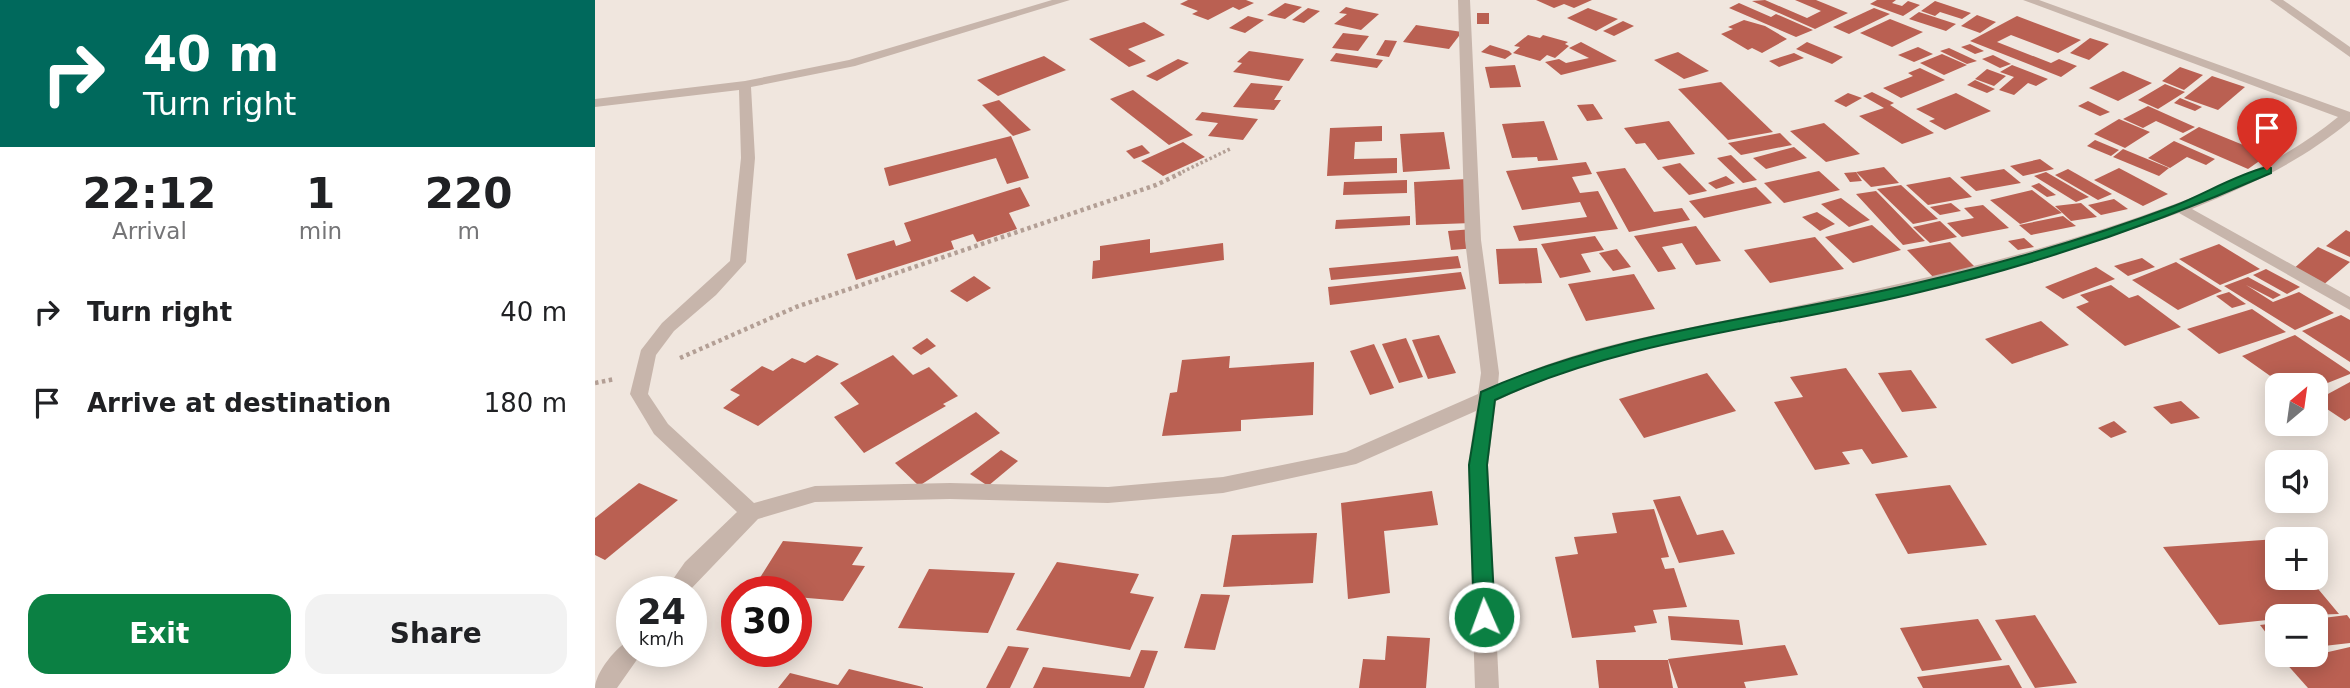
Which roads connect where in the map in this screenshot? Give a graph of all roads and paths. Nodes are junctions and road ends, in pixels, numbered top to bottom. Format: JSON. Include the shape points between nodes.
{"nodes":[{"id":1,"x":1064,"y":0,"type":"edge"},
{"id":2,"x":1464,"y":0,"type":"edge"},
{"id":3,"x":2029,"y":0,"type":"edge"},
{"id":4,"x":2276,"y":0,"type":"edge"},
{"id":5,"x":2350,"y":53,"type":"edge"},
{"id":6,"x":745,"y":85,"type":"junction"},
{"id":7,"x":595,"y":103,"type":"edge"},
{"id":8,"x":2349,"y":116,"type":"edge"},
{"id":9,"x":1230,"y":149,"type":"dead end"},
{"id":10,"x":2180,"y":208,"type":"junction"},
{"id":11,"x":2350,"y":304,"type":"edge"},
{"id":12,"x":647,"y":354,"type":"junction"},
{"id":13,"x":595,"y":383,"type":"edge"},
{"id":14,"x":1487,"y":397,"type":"junction"},
{"id":15,"x":751,"y":512,"type":"junction"},
{"id":16,"x":687,"y":576,"type":"edge"},
{"id":17,"x":619,"y":667,"type":"edge"},
{"id":18,"x":603,"y":688,"type":"edge"},
{"id":19,"x":1487,"y":688,"type":"edge"}],
"edges":[{"from":1,"to":6,"type":"street","via":[[863,60]]},
{"from":2,"to":14,"type":"street","via":[[1473,240],[1490,373]]},
{"from":3,"to":8,"type":"street"},
{"from":4,"to":5,"type":"street"},
{"from":6,"to":7,"type":"street"},
{"from":6,"to":12,"type":"street","via":[[748,158],[738,262]]},
{"from":8,"to":10,"type":"street","via":[[2311,147],[2245,182]]},
{"from":9,"to":12,"type":"path","via":[[1156,184],[796,307],[679,359]]},
{"from":10,"to":11,"type":"street"},
{"from":10,"to":14,"type":"street","via":[[2042,255],[1919,288],[1622,348],[1532,376]]},
{"from":12,"to":13,"type":"path","via":[[617,379]]},
{"from":12,"to":15,"type":"street","via":[[639,394],[661,429]]},
{"from":14,"to":15,"type":"street","via":[[1349,459],[1223,485],[1108,495],[815,494]]},
{"from":14,"to":19,"type":"street","via":[[1478,465]]},
{"from":15,"to":16,"type":"street"},
{"from":17,"to":18,"type":"street"}]}
